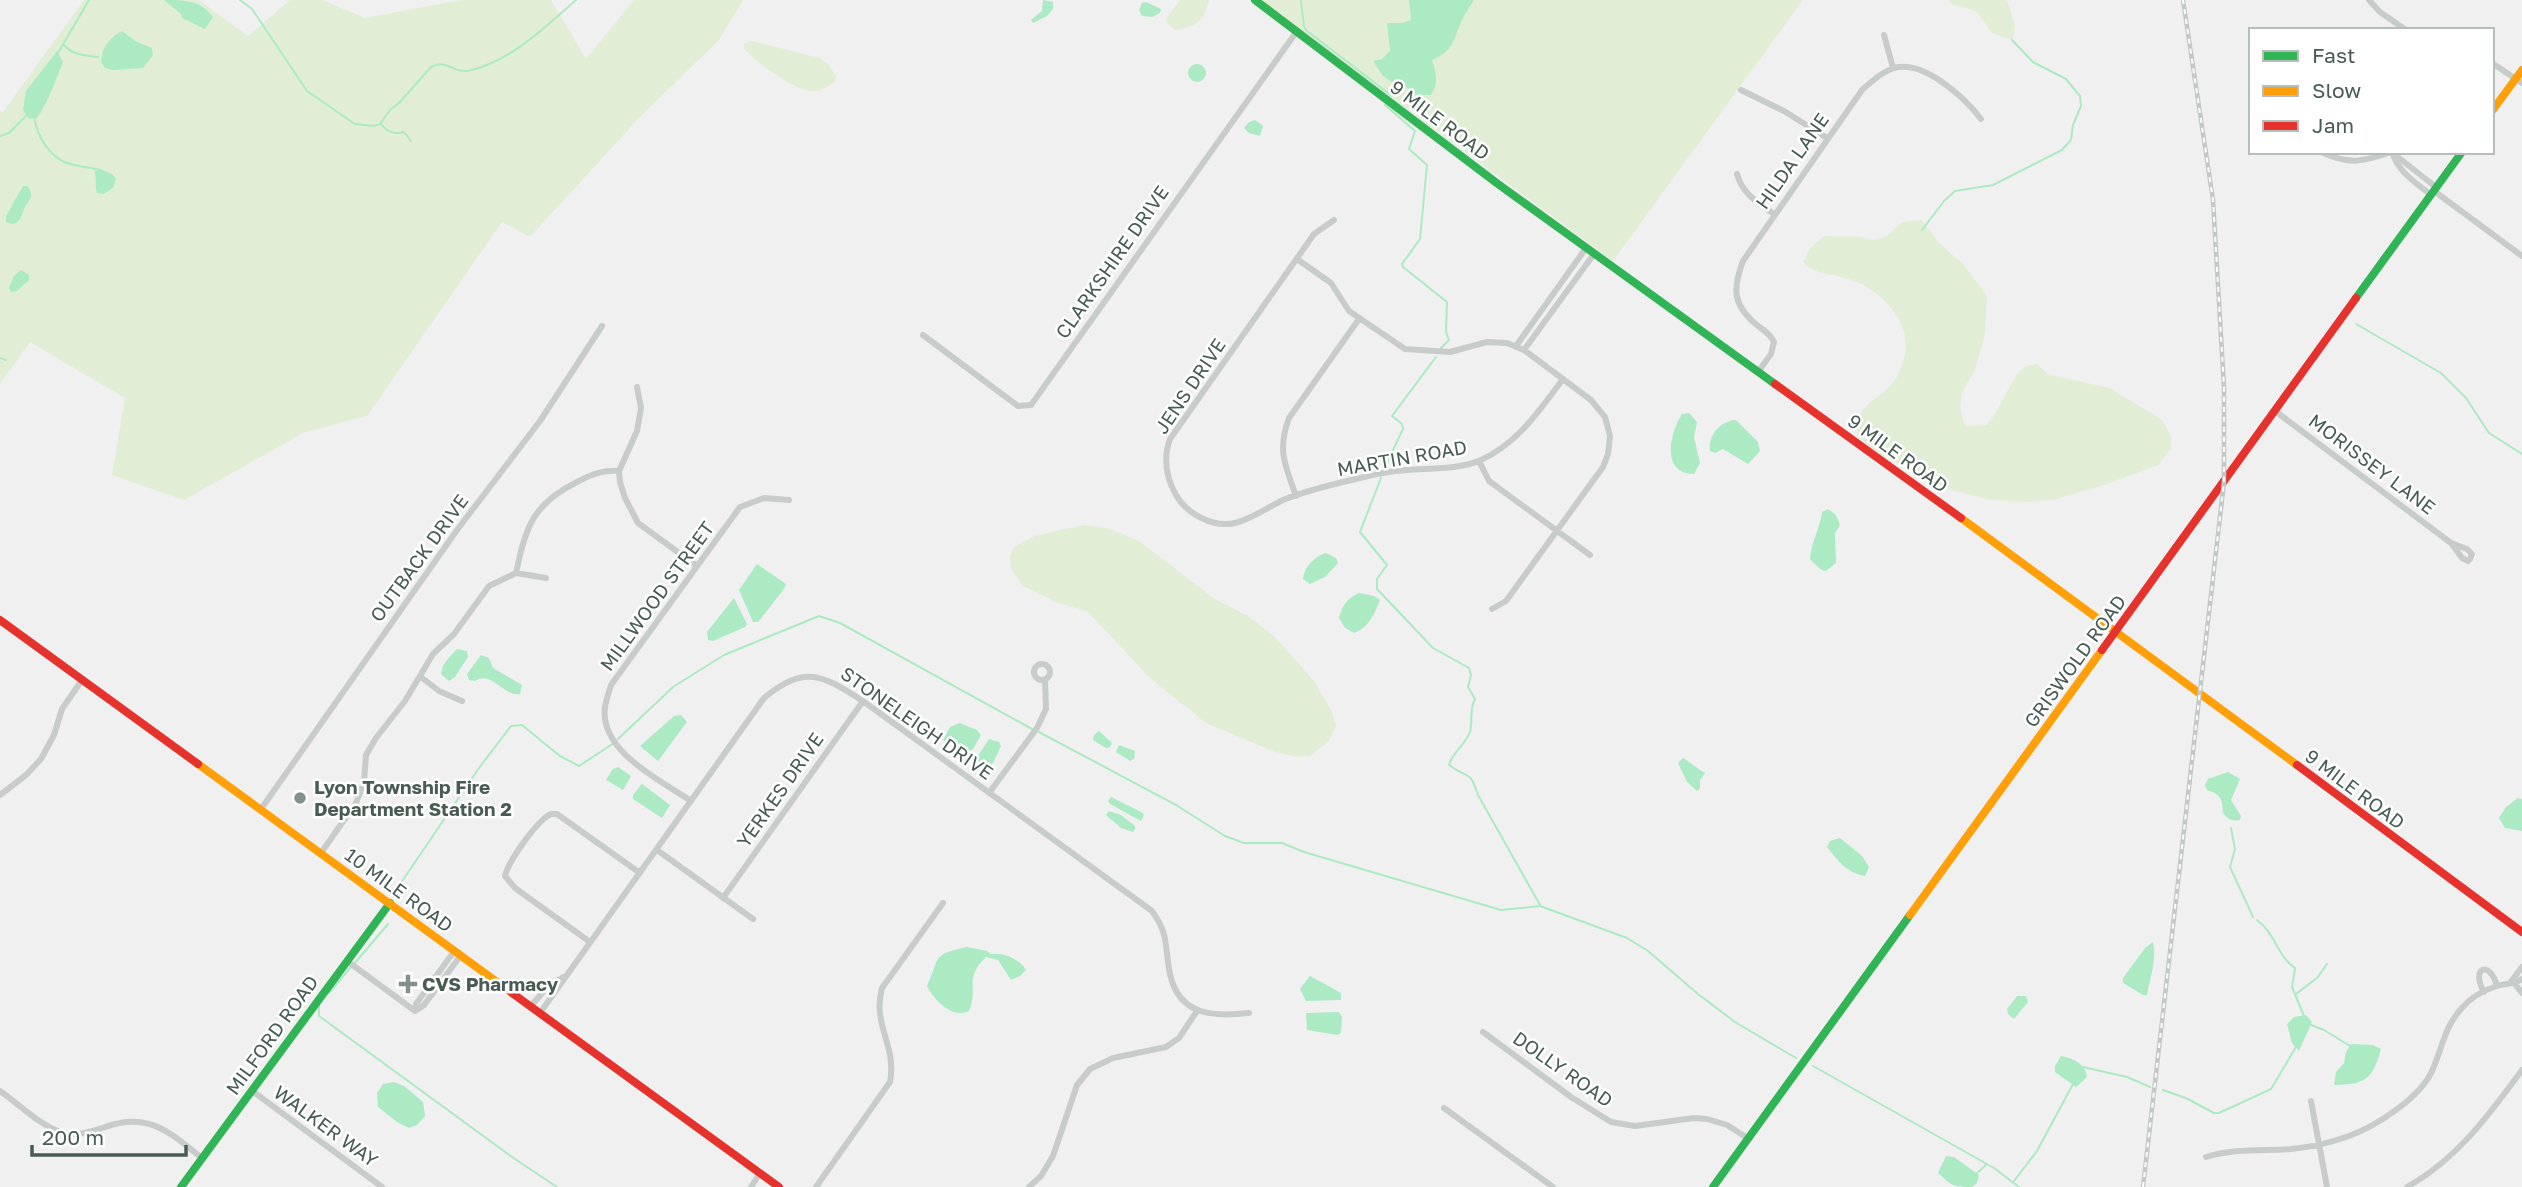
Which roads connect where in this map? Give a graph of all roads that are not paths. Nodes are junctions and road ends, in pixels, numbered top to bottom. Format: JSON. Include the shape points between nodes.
{"nodes":[{"id":1,"x":1255,"y":0,"type":"edge"},
{"id":2,"x":2369,"y":0,"type":"edge"},
{"id":3,"x":2403,"y":28,"type":"edge"},
{"id":4,"x":1297,"y":31,"type":"junction"},
{"id":5,"x":1884,"y":35,"type":"dead end"},
{"id":6,"x":2494,"y":64,"type":"edge"},
{"id":7,"x":1893,"y":68,"type":"junction"},
{"id":8,"x":2522,"y":70,"type":"edge"},
{"id":9,"x":2519,"y":81,"type":"edge"},
{"id":10,"x":1741,"y":90,"type":"dead end"},
{"id":11,"x":2494,"y":109,"type":"edge"},
{"id":12,"x":1981,"y":118,"type":"dead end"},
{"id":13,"x":1827,"y":138,"type":"junction"},
{"id":14,"x":2325,"y":154,"type":"edge"},
{"id":15,"x":2386,"y":154,"type":"edge"},
{"id":16,"x":2394,"y":154,"type":"edge"},
{"id":17,"x":2461,"y":154,"type":"edge"},
{"id":18,"x":1737,"y":174,"type":"dead end"},
{"id":19,"x":2434,"y":191,"type":"junction"},
{"id":20,"x":1774,"y":214,"type":"junction"},
{"id":21,"x":1334,"y":220,"type":"dead end"},
{"id":22,"x":1586,"y":248,"type":"junction"},
{"id":23,"x":1594,"y":254,"type":"junction"},
{"id":24,"x":2522,"y":256,"type":"edge"},
{"id":25,"x":1297,"y":259,"type":"junction"},
{"id":26,"x":1359,"y":319,"type":"junction"},
{"id":27,"x":603,"y":326,"type":"dead end"},
{"id":28,"x":923,"y":335,"type":"dead end"},
{"id":29,"x":1516,"y":346,"type":"junction"},
{"id":30,"x":1524,"y":350,"type":"junction"},
{"id":31,"x":1758,"y":372,"type":"junction"},
{"id":32,"x":1563,"y":379,"type":"junction"},
{"id":33,"x":637,"y":387,"type":"dead end"},
{"id":34,"x":2275,"y":411,"type":"junction"},
{"id":35,"x":1479,"y":461,"type":"junction"},
{"id":36,"x":619,"y":471,"type":"junction"},
{"id":37,"x":1296,"y":495,"type":"junction"},
{"id":38,"x":789,"y":500,"type":"dead end"},
{"id":39,"x":1558,"y":531,"type":"junction"},
{"id":40,"x":2451,"y":543,"type":"dead end"},
{"id":41,"x":1590,"y":555,"type":"dead end"},
{"id":42,"x":697,"y":566,"type":"junction"},
{"id":43,"x":516,"y":573,"type":"junction"},
{"id":44,"x":546,"y":578,"type":"dead end"},
{"id":45,"x":1492,"y":609,"type":"dead end"},
{"id":46,"x":0,"y":620,"type":"edge"},
{"id":47,"x":2116,"y":631,"type":"junction"},
{"id":48,"x":421,"y":677,"type":"junction"},
{"id":49,"x":1045,"y":679,"type":"dead end"},
{"id":50,"x":82,"y":680,"type":"junction"},
{"id":51,"x":462,"y":701,"type":"dead end"},
{"id":52,"x":863,"y":701,"type":"junction"},
{"id":53,"x":989,"y":793,"type":"junction"},
{"id":54,"x":0,"y":795,"type":"edge"},
{"id":55,"x":691,"y":801,"type":"junction"},
{"id":56,"x":261,"y":809,"type":"junction"},
{"id":57,"x":657,"y":850,"type":"junction"},
{"id":58,"x":320,"y":853,"type":"junction"},
{"id":59,"x":640,"y":873,"type":"junction"},
{"id":60,"x":723,"y":898,"type":"junction"},
{"id":61,"x":390,"y":903,"type":"junction"},
{"id":62,"x":943,"y":903,"type":"dead end"},
{"id":63,"x":753,"y":919,"type":"dead end"},
{"id":64,"x":2522,"y":932,"type":"edge"},
{"id":65,"x":590,"y":942,"type":"junction"},
{"id":66,"x":458,"y":953,"type":"junction"},
{"id":67,"x":347,"y":961,"type":"junction"},
{"id":68,"x":2522,"y":967,"type":"edge"},
{"id":69,"x":566,"y":976,"type":"junction"},
{"id":70,"x":2522,"y":979,"type":"edge"},
{"id":71,"x":2513,"y":984,"type":"junction"},
{"id":72,"x":2497,"y":986,"type":"junction"},
{"id":73,"x":2483,"y":992,"type":"junction"},
{"id":74,"x":2522,"y":993,"type":"edge"},
{"id":75,"x":531,"y":1006,"type":"junction"},
{"id":76,"x":1197,"y":1011,"type":"junction"},
{"id":77,"x":540,"y":1013,"type":"junction"},
{"id":78,"x":1249,"y":1013,"type":"dead end"},
{"id":79,"x":1483,"y":1032,"type":"dead end"},
{"id":80,"x":2522,"y":1070,"type":"edge"},
{"id":81,"x":251,"y":1090,"type":"junction"},
{"id":82,"x":0,"y":1091,"type":"edge"},
{"id":83,"x":2311,"y":1101,"type":"dead end"},
{"id":84,"x":1444,"y":1108,"type":"dead end"},
{"id":85,"x":1749,"y":1139,"type":"junction"},
{"id":86,"x":2318,"y":1145,"type":"junction"},
{"id":87,"x":2206,"y":1157,"type":"dead end"},
{"id":88,"x":202,"y":1158,"type":"junction"},
{"id":89,"x":760,"y":1173,"type":"junction"},
{"id":90,"x":181,"y":1187,"type":"edge"},
{"id":91,"x":382,"y":1187,"type":"edge"},
{"id":92,"x":751,"y":1187,"type":"edge"},
{"id":93,"x":779,"y":1187,"type":"edge"},
{"id":94,"x":816,"y":1187,"type":"edge"},
{"id":95,"x":1029,"y":1187,"type":"edge"},
{"id":96,"x":1553,"y":1187,"type":"edge"},
{"id":97,"x":1713,"y":1187,"type":"edge"},
{"id":98,"x":2327,"y":1187,"type":"edge"},
{"id":99,"x":2407,"y":1187,"type":"edge"}],
"edges":[{"from":1,"to":4,"type":"street","name":"9 MILE ROAD"},
{"from":2,"to":3,"type":"street"},
{"from":4,"to":22,"type":"street","name":"9 MILE ROAD"},
{"from":4,"to":28,"type":"street","name":"CLARKSHIRE DRIVE","via":[[1031,405],[1018,406]]},
{"from":5,"to":7,"type":"street"},
{"from":6,"to":9,"type":"street"},
{"from":7,"to":12,"type":"street","via":[[1925,72]]},
{"from":7,"to":13,"type":"street","name":"HILDA LANE","via":[[1862,90]]},
{"from":8,"to":9,"type":"street"},
{"from":9,"to":11,"type":"street"},
{"from":10,"to":13,"type":"street"},
{"from":13,"to":20,"type":"street","name":"HILDA LANE"},
{"from":14,"to":15,"type":"street","via":[[2360,162]]},
{"from":16,"to":19,"type":"street"},
{"from":17,"to":19,"type":"street","name":"GRISWOLD ROAD"},
{"from":18,"to":20,"type":"street","via":[[1746,193]]},
{"from":19,"to":24,"type":"street"},
{"from":19,"to":34,"type":"street","name":"GRISWOLD ROAD"},
{"from":20,"to":31,"type":"street","name":"HILDA LANE","via":[[1742,261],[1736,278],[1739,305],[1774,342]]},
{"from":21,"to":25,"type":"street","name":"JENS DRIVE","via":[[1314,234]]},
{"from":22,"to":23,"type":"street","name":"9 MILE ROAD"},
{"from":22,"to":29,"type":"street"},
{"from":23,"to":30,"type":"street"},
{"from":23,"to":31,"type":"street","name":"9 MILE ROAD"},
{"from":25,"to":26,"type":"street","via":[[1331,283]]},
{"from":25,"to":37,"type":"street","name":"JENS DRIVE","via":[[1176,429],[1166,459],[1170,483],[1180,501],[1211,522],[1236,523]]},
{"from":26,"to":29,"type":"street","via":[[1414,351],[1450,352],[1488,342]]},
{"from":26,"to":37,"type":"street","via":[[1289,418],[1282,451]]},
{"from":27,"to":56,"type":"street","name":"OUTBACK DRIVE"},
{"from":29,"to":30,"type":"street"},
{"from":30,"to":32,"type":"street"},
{"from":31,"to":47,"type":"street","name":"9 MILE ROAD"},
{"from":32,"to":35,"type":"street","name":"MARTIN ROAD","via":[[1525,430]]},
{"from":32,"to":39,"type":"street","via":[[1591,400],[1605,417],[1610,436],[1603,467]]},
{"from":33,"to":36,"type":"street","via":[[637,431]]},
{"from":34,"to":40,"type":"street","name":"MORISSEY LANE"},
{"from":34,"to":47,"type":"street","name":"GRISWOLD ROAD"},
{"from":35,"to":37,"type":"street","name":"MARTIN ROAD","via":[[1362,477]]},
{"from":35,"to":39,"type":"street","via":[[1489,481]]},
{"from":36,"to":42,"type":"street","via":[[625,498],[638,523]]},
{"from":36,"to":43,"type":"street","via":[[594,473],[551,496],[533,518]]},
{"from":38,"to":42,"type":"street","name":"MILLWOOD STREET","via":[[764,498],[740,507]]},
{"from":39,"to":41,"type":"street"},
{"from":39,"to":45,"type":"street","via":[[1506,601]]},
{"from":42,"to":55,"type":"street","name":"MILLWOOD STREET","via":[[611,685],[605,709],[608,730],[620,752]]},
{"from":43,"to":44,"type":"street"},
{"from":43,"to":48,"type":"street","via":[[489,586],[433,654]]},
{"from":46,"to":50,"type":"street","name":"10 MILE ROAD"},
{"from":47,"to":64,"type":"street","name":"9 MILE ROAD"},
{"from":47,"to":85,"type":"street","name":"GRISWOLD ROAD"},
{"from":48,"to":51,"type":"street"},
{"from":48,"to":58,"type":"street","via":[[366,755],[364,782],[356,803]]},
{"from":49,"to":53,"type":"street","via":[[1046,709],[1037,728]]},
{"from":50,"to":54,"type":"street","via":[[62,709],[41,759]]},
{"from":50,"to":56,"type":"street","name":"10 MILE ROAD"},
{"from":52,"to":53,"type":"street","name":"STONELEIGH DRIVE"},
{"from":52,"to":55,"type":"street","name":"STONELEIGH DRIVE","via":[[827,678],[803,677],[782,684],[764,698]]},
{"from":52,"to":60,"type":"street","name":"YERKES DRIVE"},
{"from":53,"to":76,"type":"street","name":"STONELEIGH DRIVE","via":[[1152,911],[1163,926],[1175,989]]},
{"from":55,"to":57,"type":"street","name":"STONELEIGH DRIVE"},
{"from":56,"to":58,"type":"street","name":"10 MILE ROAD"},
{"from":57,"to":59,"type":"street","name":"STONELEIGH DRIVE"},
{"from":57,"to":60,"type":"street"},
{"from":58,"to":61,"type":"street","name":"10 MILE ROAD"},
{"from":59,"to":65,"type":"street","name":"STONELEIGH DRIVE"},
{"from":59,"to":65,"type":"street","via":[[557,814],[541,820],[505,876]]},
{"from":60,"to":63,"type":"street"},
{"from":61,"to":66,"type":"street","name":"10 MILE ROAD"},
{"from":61,"to":67,"type":"street","name":"MILFORD ROAD"},
{"from":62,"to":94,"type":"street","via":[[882,988],[879,1018],[893,1064],[890,1082]]},
{"from":65,"to":69,"type":"street","name":"STONELEIGH DRIVE"},
{"from":66,"to":67,"type":"street","via":[[424,1005],[415,1011]]},
{"from":66,"to":75,"type":"street","name":"10 MILE ROAD"},
{"from":67,"to":81,"type":"street","name":"MILFORD ROAD"},
{"from":68,"to":71,"type":"street"},
{"from":69,"to":75,"type":"street","name":"STONELEIGH DRIVE","via":[[549,985]]},
{"from":69,"to":77,"type":"street","name":"STONELEIGH DRIVE"},
{"from":70,"to":71,"type":"street"},
{"from":71,"to":72,"type":"street"},
{"from":71,"to":74,"type":"street"},
{"from":72,"to":73,"type":"street"},
{"from":72,"to":73,"type":"street","via":[[2494,974],[2483,970],[2477,978]]},
{"from":73,"to":86,"type":"street","via":[[2463,1007],[2446,1029],[2432,1073],[2422,1086],[2374,1125]]},
{"from":75,"to":77,"type":"street","name":"10 MILE ROAD"},
{"from":76,"to":78,"type":"street"},
{"from":76,"to":95,"type":"street","via":[[1179,1038],[1166,1047],[1113,1058],[1090,1069],[1077,1085],[1054,1156]]},
{"from":77,"to":89,"type":"street","name":"10 MILE ROAD"},
{"from":79,"to":85,"type":"street","name":"DOLLY ROAD","via":[[1611,1122],[1635,1126],[1707,1119]]},
{"from":80,"to":99,"type":"street","via":[[2473,1134],[2445,1161]]},
{"from":81,"to":88,"type":"street","name":"MILFORD ROAD"},
{"from":81,"to":91,"type":"street","name":"WALKER WAY"},
{"from":82,"to":88,"type":"street","via":[[62,1132],[73,1134],[132,1120],[146,1122],[165,1130]]},
{"from":83,"to":86,"type":"street"},
{"from":84,"to":96,"type":"street"},
{"from":85,"to":97,"type":"street","name":"GRISWOLD ROAD"},
{"from":86,"to":87,"type":"street","via":[[2228,1151]]},
{"from":86,"to":98,"type":"street"},
{"from":88,"to":90,"type":"street","name":"MILFORD ROAD"},
{"from":89,"to":92,"type":"street"},
{"from":89,"to":93,"type":"street","name":"10 MILE ROAD"}]}
